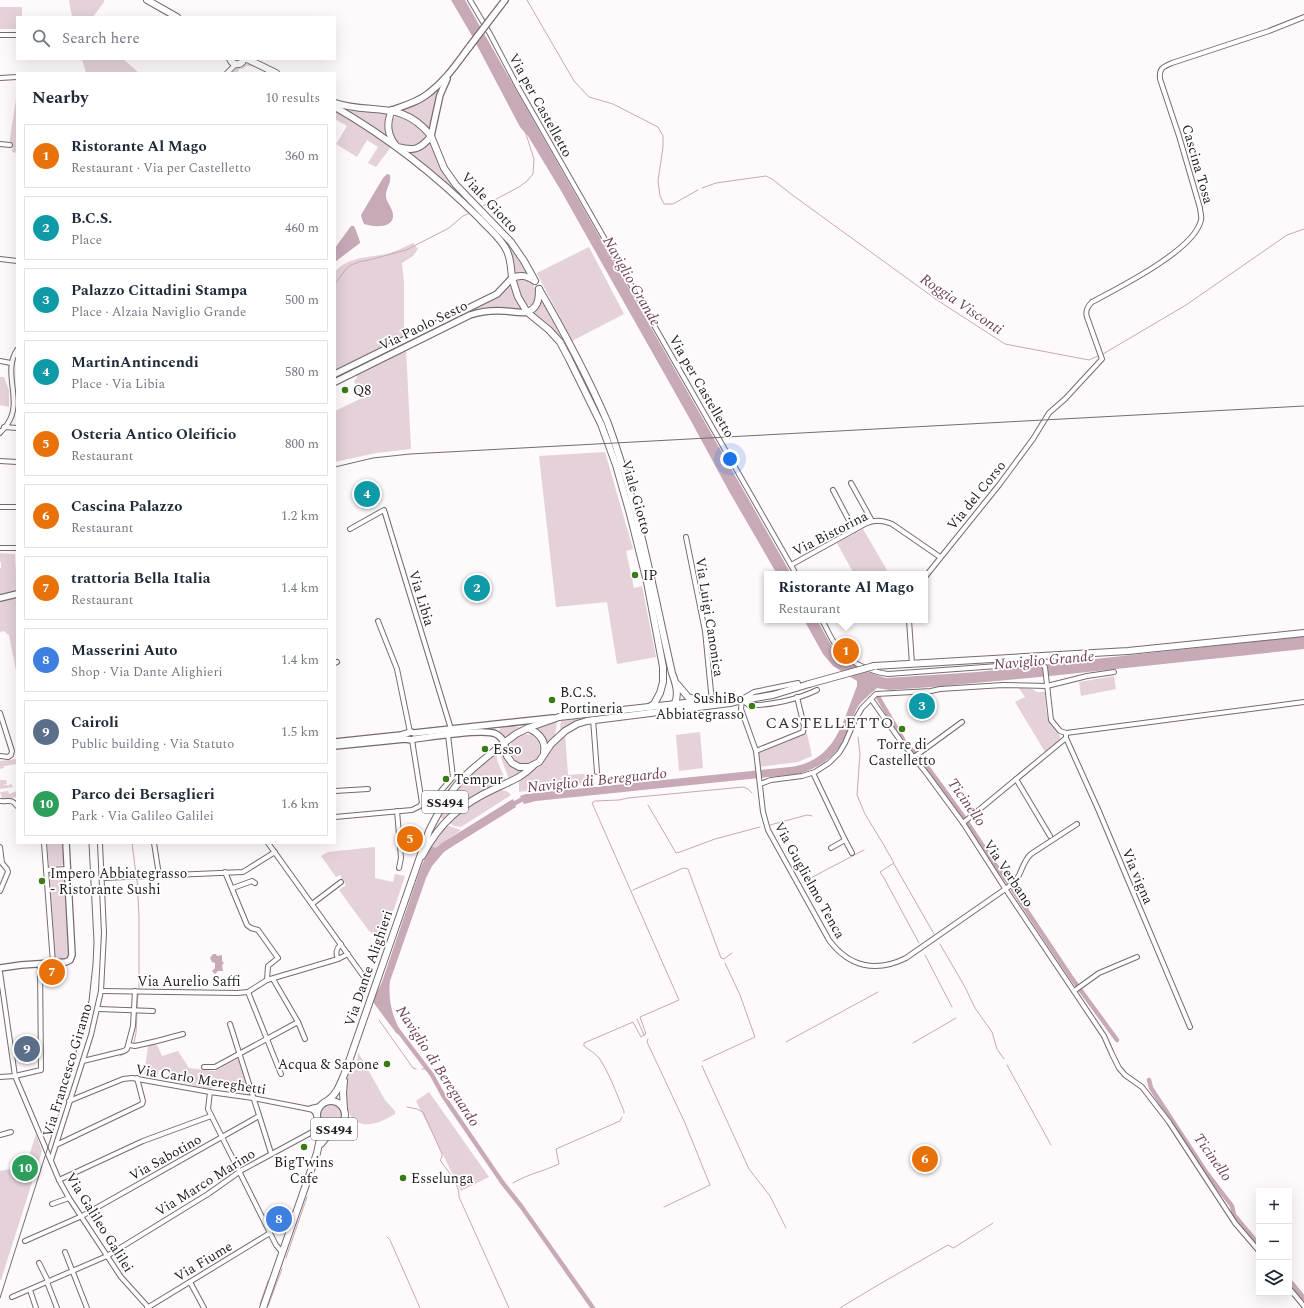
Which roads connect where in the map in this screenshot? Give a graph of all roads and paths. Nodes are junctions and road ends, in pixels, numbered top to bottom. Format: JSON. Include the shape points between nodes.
{"nodes":[{"id":1,"x":147,"y":0,"type":"edge"},
{"id":2,"x":470,"y":0,"type":"edge"},
{"id":3,"x":505,"y":0,"type":"edge"},
{"id":4,"x":175,"y":16,"type":"edge"},
{"id":5,"x":1304,"y":17,"type":"edge"},
{"id":6,"x":0,"y":35,"type":"edge"},
{"id":7,"x":16,"y":35,"type":"edge"},
{"id":8,"x":238,"y":61,"type":"edge"},
{"id":9,"x":227,"y":72,"type":"edge"},
{"id":10,"x":274,"y":72,"type":"edge"},
{"id":11,"x":16,"y":76,"type":"edge"},
{"id":12,"x":448,"y":76,"type":"junction"},
{"id":13,"x":0,"y":78,"type":"edge"},
{"id":14,"x":336,"y":102,"type":"edge"},
{"id":15,"x":336,"y":108,"type":"edge"},
{"id":16,"x":392,"y":110,"type":"junction"},
{"id":17,"x":431,"y":136,"type":"junction"},
{"id":18,"x":0,"y":144,"type":"edge"},
{"id":19,"x":10,"y":145,"type":"dead end"},
{"id":20,"x":397,"y":147,"type":"junction"},
{"id":21,"x":0,"y":259,"type":"edge"},
{"id":22,"x":16,"y":261,"type":"edge"},
{"id":23,"x":512,"y":278,"type":"junction"},
{"id":24,"x":535,"y":282,"type":"junction"},
{"id":25,"x":539,"y":289,"type":"junction"},
{"id":26,"x":527,"y":312,"type":"junction"},
{"id":27,"x":16,"y":352,"type":"edge"},
{"id":28,"x":0,"y":361,"type":"edge"},
{"id":29,"x":11,"y":363,"type":"junction"},
{"id":30,"x":336,"y":374,"type":"edge"},
{"id":31,"x":336,"y":382,"type":"edge"},
{"id":32,"x":1046,"y":417,"type":"joint"},
{"id":33,"x":4,"y":427,"type":"junction"},
{"id":34,"x":16,"y":428,"type":"edge"},
{"id":35,"x":0,"y":433,"type":"edge"},
{"id":36,"x":0,"y":461,"type":"edge"},
{"id":37,"x":16,"y":462,"type":"edge"},
{"id":38,"x":851,"y":483,"type":"dead end"},
{"id":39,"x":833,"y":490,"type":"dead end"},
{"id":40,"x":0,"y":507,"type":"edge"},
{"id":41,"x":16,"y":507,"type":"edge"},
{"id":42,"x":872,"y":521,"type":"junction"},
{"id":43,"x":350,"y":529,"type":"dead end"},
{"id":44,"x":854,"y":530,"type":"junction"},
{"id":45,"x":686,"y":537,"type":"dead end"},
{"id":46,"x":0,"y":548,"type":"edge"},
{"id":47,"x":16,"y":548,"type":"edge"},
{"id":48,"x":940,"y":557,"type":"junction"},
{"id":49,"x":791,"y":565,"type":"junction"},
{"id":50,"x":794,"y":571,"type":"edge"},
{"id":51,"x":928,"y":573,"type":"edge"},
{"id":52,"x":16,"y":594,"type":"edge"},
{"id":53,"x":0,"y":598,"type":"edge"},
{"id":54,"x":378,"y":622,"type":"dead end"},
{"id":55,"x":824,"y":623,"type":"edge"},
{"id":56,"x":909,"y":623,"type":"edge"},
{"id":57,"x":1304,"y":633,"type":"edge"},
{"id":58,"x":984,"y":659,"type":"junction"},
{"id":59,"x":912,"y":664,"type":"junction"},
{"id":60,"x":985,"y":668,"type":"junction"},
{"id":61,"x":1114,"y":672,"type":"dead end"},
{"id":62,"x":676,"y":682,"type":"junction"},
{"id":63,"x":798,"y":682,"type":"dead end"},
{"id":64,"x":1047,"y":684,"type":"junction"},
{"id":65,"x":817,"y":690,"type":"dead end"},
{"id":66,"x":797,"y":697,"type":"junction"},
{"id":67,"x":871,"y":699,"type":"junction"},
{"id":68,"x":712,"y":700,"type":"junction"},
{"id":69,"x":742,"y":700,"type":"junction"},
{"id":70,"x":701,"y":701,"type":"junction"},
{"id":71,"x":1304,"y":702,"type":"edge"},
{"id":72,"x":674,"y":704,"type":"junction"},
{"id":73,"x":709,"y":706,"type":"junction"},
{"id":74,"x":649,"y":707,"type":"junction"},
{"id":75,"x":669,"y":710,"type":"junction"},
{"id":76,"x":0,"y":713,"type":"edge"},
{"id":77,"x":559,"y":717,"type":"junction"},
{"id":78,"x":593,"y":719,"type":"junction"},
{"id":79,"x":509,"y":722,"type":"junction"},
{"id":80,"x":962,"y":722,"type":"dead end"},
{"id":81,"x":528,"y":729,"type":"junction"},
{"id":82,"x":449,"y":732,"type":"junction"},
{"id":83,"x":1066,"y":733,"type":"junction"},
{"id":84,"x":411,"y":736,"type":"junction"},
{"id":85,"x":1066,"y":738,"type":"junction"},
{"id":86,"x":336,"y":742,"type":"edge"},
{"id":87,"x":504,"y":743,"type":"junction"},
{"id":88,"x":336,"y":746,"type":"edge"},
{"id":89,"x":756,"y":751,"type":"junction"},
{"id":90,"x":544,"y":752,"type":"junction"},
{"id":91,"x":0,"y":756,"type":"edge"},
{"id":92,"x":916,"y":756,"type":"junction"},
{"id":93,"x":532,"y":766,"type":"junction"},
{"id":94,"x":597,"y":772,"type":"dead end"},
{"id":95,"x":813,"y":773,"type":"junction"},
{"id":96,"x":1016,"y":780,"type":"junction"},
{"id":97,"x":760,"y":784,"type":"junction"},
{"id":98,"x":368,"y":789,"type":"dead end"},
{"id":99,"x":336,"y":791,"type":"edge"},
{"id":100,"x":441,"y":791,"type":"dead end"},
{"id":101,"x":0,"y":801,"type":"edge"},
{"id":102,"x":16,"y":805,"type":"edge"},
{"id":103,"x":397,"y":811,"type":"junction"},
{"id":104,"x":336,"y":817,"type":"edge"},
{"id":105,"x":964,"y":822,"type":"junction"},
{"id":106,"x":1077,"y":824,"type":"dead end"},
{"id":107,"x":1050,"y":836,"type":"dead end"},
{"id":108,"x":845,"y":840,"type":"junction"},
{"id":109,"x":44,"y":844,"type":"edge"},
{"id":110,"x":66,"y":844,"type":"edge"},
{"id":111,"x":100,"y":844,"type":"edge"},
{"id":112,"x":154,"y":844,"type":"edge"},
{"id":113,"x":269,"y":844,"type":"edge"},
{"id":114,"x":0,"y":848,"type":"edge"},
{"id":115,"x":831,"y":848,"type":"dead end"},
{"id":116,"x":275,"y":852,"type":"junction"},
{"id":117,"x":852,"y":853,"type":"dead end"},
{"id":118,"x":2,"y":868,"type":"edge"},
{"id":119,"x":399,"y":868,"type":"dead end"},
{"id":120,"x":67,"y":869,"type":"junction"},
{"id":121,"x":46,"y":870,"type":"junction"},
{"id":122,"x":225,"y":872,"type":"junction"},
{"id":123,"x":414,"y":874,"type":"junction"},
{"id":124,"x":159,"y":875,"type":"junction"},
{"id":125,"x":103,"y":878,"type":"junction"},
{"id":126,"x":341,"y":882,"type":"dead end"},
{"id":127,"x":255,"y":883,"type":"dead end"},
{"id":128,"x":232,"y":888,"type":"junction"},
{"id":129,"x":1005,"y":889,"type":"junction"},
{"id":130,"x":0,"y":891,"type":"edge"},
{"id":131,"x":312,"y":904,"type":"junction"},
{"id":132,"x":341,"y":944,"type":"junction"},
{"id":133,"x":348,"y":954,"type":"junction"},
{"id":134,"x":1136,"y":957,"type":"dead end"},
{"id":135,"x":338,"y":959,"type":"junction"},
{"id":136,"x":40,"y":963,"type":"junction"},
{"id":137,"x":53,"y":963,"type":"junction"},
{"id":138,"x":0,"y":968,"type":"edge"},
{"id":139,"x":0,"y":972,"type":"edge"},
{"id":140,"x":364,"y":977,"type":"dead end"},
{"id":141,"x":273,"y":979,"type":"junction"},
{"id":142,"x":267,"y":980,"type":"junction"},
{"id":143,"x":1,"y":983,"type":"edge"},
{"id":144,"x":102,"y":990,"type":"junction"},
{"id":145,"x":1076,"y":990,"type":"junction"},
{"id":146,"x":135,"y":991,"type":"junction"},
{"id":147,"x":248,"y":992,"type":"junction"},
{"id":148,"x":98,"y":1009,"type":"junction"},
{"id":149,"x":134,"y":1010,"type":"junction"},
{"id":150,"x":153,"y":1011,"type":"dead end"},
{"id":151,"x":298,"y":1022,"type":"junction"},
{"id":152,"x":230,"y":1024,"type":"dead end"},
{"id":153,"x":1190,"y":1027,"type":"dead end"},
{"id":154,"x":183,"y":1034,"type":"dead end"},
{"id":155,"x":268,"y":1039,"type":"junction"},
{"id":156,"x":305,"y":1039,"type":"dead end"},
{"id":157,"x":129,"y":1045,"type":"junction"},
{"id":158,"x":240,"y":1054,"type":"junction"},
{"id":159,"x":83,"y":1061,"type":"junction"},
{"id":160,"x":204,"y":1067,"type":"dead end"},
{"id":161,"x":346,"y":1070,"type":"junction"},
{"id":162,"x":281,"y":1074,"type":"dead end"},
{"id":163,"x":15,"y":1076,"type":"junction"},
{"id":164,"x":0,"y":1077,"type":"edge"},
{"id":165,"x":137,"y":1078,"type":"junction"},
{"id":166,"x":210,"y":1092,"type":"junction"},
{"id":167,"x":254,"y":1098,"type":"junction"},
{"id":168,"x":69,"y":1101,"type":"junction"},
{"id":169,"x":322,"y":1104,"type":"junction"},
{"id":170,"x":308,"y":1109,"type":"junction"},
{"id":171,"x":344,"y":1109,"type":"junction"},
{"id":172,"x":211,"y":1116,"type":"junction"},
{"id":173,"x":259,"y":1116,"type":"junction"},
{"id":174,"x":317,"y":1116,"type":"junction"},
{"id":175,"x":320,"y":1123,"type":"junction"},
{"id":176,"x":333,"y":1129,"type":"junction"},
{"id":177,"x":316,"y":1130,"type":"dead end"},
{"id":178,"x":11,"y":1132,"type":"dead end"},
{"id":179,"x":0,"y":1135,"type":"edge"},
{"id":180,"x":222,"y":1138,"type":"junction"},
{"id":181,"x":56,"y":1145,"type":"junction"},
{"id":182,"x":271,"y":1153,"type":"junction"},
{"id":183,"x":317,"y":1153,"type":"junction"},
{"id":184,"x":51,"y":1160,"type":"junction"},
{"id":185,"x":240,"y":1172,"type":"junction"},
{"id":186,"x":59,"y":1180,"type":"junction"},
{"id":187,"x":69,"y":1198,"type":"junction"},
{"id":188,"x":52,"y":1204,"type":"dead end"},
{"id":189,"x":82,"y":1216,"type":"junction"},
{"id":190,"x":270,"y":1233,"type":"junction"},
{"id":191,"x":25,"y":1241,"type":"dead end"},
{"id":192,"x":1256,"y":1247,"type":"edge"},
{"id":193,"x":65,"y":1252,"type":"dead end"},
{"id":194,"x":282,"y":1252,"type":"junction"},
{"id":195,"x":107,"y":1256,"type":"junction"},
{"id":196,"x":40,"y":1263,"type":"dead end"},
{"id":197,"x":72,"y":1272,"type":"junction"},
{"id":198,"x":47,"y":1282,"type":"junction"},
{"id":199,"x":190,"y":1282,"type":"junction"},
{"id":200,"x":30,"y":1290,"type":"junction"},
{"id":201,"x":1292,"y":1292,"type":"edge"},
{"id":202,"x":12,"y":1297,"type":"dead end"},
{"id":203,"x":1304,"y":1306,"type":"edge"},
{"id":204,"x":36,"y":1308,"type":"edge"},
{"id":205,"x":57,"y":1308,"type":"edge"},
{"id":206,"x":87,"y":1308,"type":"edge"},
{"id":207,"x":148,"y":1308,"type":"edge"},
{"id":208,"x":204,"y":1308,"type":"edge"},
{"id":209,"x":263,"y":1308,"type":"edge"}],
"edges":[{"from":1,"to":4,"type":"main road"},
{"from":2,"to":49,"type":"street","name":"Via per Castelletto"},
{"from":3,"to":12,"type":"street","bridge":true},
{"from":5,"to":32,"type":"street","name":"Cascina Tosa","via":[[1161,69],[1160,80],[1200,208],[1200,225],[1184,246],[1160,264],[1088,306],[1087,317],[1101,356],[1065,399]]},
{"from":6,"to":7,"type":"street"},
{"from":8,"to":9,"type":"street"},
{"from":8,"to":10,"type":"main road","via":[[256,63]]},
{"from":11,"to":13,"type":"street"},
{"from":12,"to":16,"type":"street","via":[[428,94]]},
{"from":12,"to":17,"type":"street","via":[[440,95]]},
{"from":14,"to":16,"type":"main road","name":"Viale Giotto"},
{"from":15,"to":20,"type":"main road","name":"Viale Giotto"},
{"from":16,"to":17,"type":"main road","name":"Viale Giotto","via":[[415,122]]},
{"from":16,"to":20,"type":"main road","name":"Viale Giotto","via":[[388,128],[389,135]]},
{"from":17,"to":20,"type":"main road","via":[[419,148]]},
{"from":17,"to":24,"type":"main road","name":"Viale Giotto","via":[[444,168],[456,185],[510,242]]},
{"from":18,"to":19,"type":"street"},
{"from":20,"to":23,"type":"main road","name":"Viale Giotto","via":[[464,203],[503,244],[510,260]]},
{"from":21,"to":22,"type":"street"},
{"from":23,"to":24,"type":"main road","via":[[527,276]]},
{"from":23,"to":26,"type":"main road","name":"Viale Giotto","via":[[518,297]]},
{"from":23,"to":30,"type":"street","name":"Via Paolo Sesto","via":[[497,294]]},
{"from":24,"to":25,"type":"main road","name":"Viale Giotto"},
{"from":25,"to":26,"type":"main road","via":[[538,304]]},
{"from":25,"to":62,"type":"main road","name":"Viale Giotto","via":[[565,334],[607,422],[637,518]]},
{"from":26,"to":31,"type":"street","name":"Via Paolo Sesto","via":[[488,310],[470,315]]},
{"from":26,"to":74,"type":"main road","name":"Viale Giotto","via":[[550,330],[560,342],[601,424],[616,465],[647,582],[664,667],[660,693],[654,704]]},
{"from":27,"to":29,"type":"street"},
{"from":28,"to":29,"type":"street"},
{"from":29,"to":33,"type":"street","via":[[13,408]]},
{"from":32,"to":48,"type":"street","name":"Via del Corso","via":[[999,485]]},
{"from":33,"to":34,"type":"street"},
{"from":33,"to":35,"type":"street"},
{"from":36,"to":37,"type":"street"},
{"from":38,"to":42,"type":"street"},
{"from":39,"to":44,"type":"street"},
{"from":40,"to":41,"type":"street"},
{"from":42,"to":44,"type":"street","name":"Via Bistorina"},
{"from":42,"to":48,"type":"street","name":"Via Bistorina","via":[[892,524]]},
{"from":43,"to":82,"type":"street","name":"Via Libia","via":[[384,510]]},
{"from":44,"to":49,"type":"street","name":"Via Bistorina"},
{"from":45,"to":68,"type":"street","name":"Via Luigi Canonica","via":[[705,631]]},
{"from":46,"to":47,"type":"street"},
{"from":48,"to":51,"type":"street","name":"Via del Corso"},
{"from":49,"to":50,"type":"street","name":"Via per Castelletto"},
{"from":52,"to":53,"type":"street"},
{"from":54,"to":84,"type":"street","via":[[397,669]]},
{"from":55,"to":60,"type":"street","via":[[842,654],[872,670],[888,674]]},
{"from":56,"to":59,"type":"street"},
{"from":57,"to":58,"type":"main road","number":"SS494","via":[[1128,651]]},
{"from":58,"to":59,"type":"main road","number":"SS494"},
{"from":58,"to":60,"type":"street"},
{"from":59,"to":69,"type":"main road","number":"SS494","bridge":true,"via":[[874,666],[773,695]]},
{"from":60,"to":64,"type":"street","via":[[1042,664],[1045,667]]},
{"from":61,"to":64,"type":"street"},
{"from":62,"to":70,"type":"main road","name":"Viale Giotto","via":[[688,697]]},
{"from":62,"to":72,"type":"main road","name":"Viale Giotto","via":[[677,698]]},
{"from":63,"to":69,"type":"street","via":[[754,692]]},
{"from":64,"to":67,"type":"street","via":[[1003,684],[879,693]]},
{"from":64,"to":83,"type":"street","via":[[1050,720],[1060,731]]},
{"from":65,"to":66,"type":"street"},
{"from":66,"to":69,"type":"street","via":[[771,704],[751,705]]},
{"from":66,"to":89,"type":"street","via":[[804,726],[802,732]]},
{"from":67,"to":92,"type":"street","name":"Via Verbano","via":[[900,740]]},
{"from":67,"to":95,"type":"street","via":[[857,716],[839,753]]},
{"from":68,"to":69,"type":"main road","number":"SS494"},
{"from":68,"to":70,"type":"main road","number":"SS494"},
{"from":68,"to":73,"type":"street"},
{"from":69,"to":73,"type":"main road","number":"SS494"},
{"from":69,"to":89,"type":"street","name":"Via Guglielmo Tenca","via":[[741,709]]},
{"from":70,"to":72,"type":"main road","number":"SS494"},
{"from":71,"to":83,"type":"street"},
{"from":72,"to":74,"type":"main road","number":"SS494"},
{"from":72,"to":75,"type":"main road"},
{"from":73,"to":75,"type":"main road","number":"SS494"},
{"from":74,"to":77,"type":"main road","number":"SS494"},
{"from":75,"to":78,"type":"main road","number":"SS494"},
{"from":76,"to":91,"type":"street","via":[[12,751],[8,757]]},
{"from":77,"to":79,"type":"street"},
{"from":77,"to":81,"type":"main road","number":"SS494"},
{"from":78,"to":90,"type":"main road","number":"SS494","via":[[565,731]]},
{"from":78,"to":94,"type":"street"},
{"from":79,"to":81,"type":"street"},
{"from":79,"to":82,"type":"street"},
{"from":80,"to":92,"type":"street"},
{"from":81,"to":87,"type":"main road","number":"SS494"},
{"from":81,"to":90,"type":"main road","via":[[543,740]]},
{"from":82,"to":84,"type":"street"},
{"from":82,"to":87,"type":"street","via":[[486,731],[498,735]]},
{"from":82,"to":100,"type":"street","via":[[453,777]]},
{"from":83,"to":85,"type":"street","name":"Via vigna"},
{"from":84,"to":86,"type":"street"},
{"from":84,"to":88,"type":"street"},
{"from":84,"to":103,"type":"street","via":[[422,803],[412,810]]},
{"from":85,"to":96,"type":"street"},
{"from":85,"to":153,"type":"street","name":"Via vigna"},
{"from":87,"to":93,"type":"main road","via":[[507,756],[512,763],[522,767]]},
{"from":87,"to":123,"type":"main road","name":"Via Dante Alighieri","number":"SS494","via":[[476,766],[453,790],[429,831]]},
{"from":89,"to":97,"type":"street","name":"Via Guglielmo Tenca"},
{"from":90,"to":93,"type":"main road","number":"SS494","via":[[541,760]]},
{"from":92,"to":105,"type":"street","name":"Via Verbano"},
{"from":93,"to":123,"type":"main road","name":"Via Dante Alighieri","number":"SS494","via":[[518,779],[465,804],[455,812],[436,833]]},
{"from":95,"to":97,"type":"street"},
{"from":95,"to":108,"type":"street"},
{"from":96,"to":105,"type":"street"},
{"from":96,"to":107,"type":"street"},
{"from":97,"to":129,"type":"street","name":"Via Guglielmo Tenca","via":[[768,830],[829,940],[841,954],[859,964],[884,966],[906,958]]},
{"from":98,"to":99,"type":"street"},
{"from":101,"to":102,"type":"street","via":[[11,800]]},
{"from":103,"to":104,"type":"street"},
{"from":103,"to":119,"type":"street","via":[[401,858]]},
{"from":105,"to":129,"type":"street","name":"Via Verbano"},
{"from":106,"to":129,"type":"street","name":"Via Guglielmo Tenca","via":[[1031,854],[1025,860],[1019,877]]},
{"from":108,"to":115,"type":"street"},
{"from":108,"to":117,"type":"street"},
{"from":109,"to":121,"type":"street"},
{"from":110,"to":120,"type":"street"},
{"from":111,"to":125,"type":"street","name":"Via Francesco Giramo"},
{"from":112,"to":124,"type":"street"},
{"from":113,"to":116,"type":"street"},
{"from":114,"to":118,"type":"street"},
{"from":116,"to":122,"type":"street","via":[[243,872]]},
{"from":116,"to":131,"type":"street"},
{"from":118,"to":130,"type":"street","via":[[7,869],[8,876]]},
{"from":120,"to":121,"type":"street"},
{"from":120,"to":137,"type":"street","via":[[72,955],[66,962]]},
{"from":121,"to":137,"type":"street"},
{"from":122,"to":124,"type":"street"},
{"from":122,"to":128,"type":"street"},
{"from":123,"to":161,"type":"main road","name":"Via Dante Alighieri","number":"SS494"},
{"from":124,"to":125,"type":"street"},
{"from":125,"to":144,"type":"street","name":"Via Francesco Giramo"},
{"from":126,"to":131,"type":"street"},
{"from":127,"to":128,"type":"street","via":[[252,881]]},
{"from":128,"to":142,"type":"street","via":[[247,925],[258,930],[278,958],[268,966]]},
{"from":129,"to":145,"type":"street","name":"Via Verbano"},
{"from":131,"to":132,"type":"street"},
{"from":132,"to":133,"type":"street"},
{"from":132,"to":135,"type":"street","via":[[337,948]]},
{"from":133,"to":135,"type":"street","name":"Via Aurelio Saffi"},
{"from":133,"to":140,"type":"street"},
{"from":134,"to":145,"type":"street","via":[[1099,973]]},
{"from":135,"to":141,"type":"street","name":"Via Aurelio Saffi"},
{"from":136,"to":137,"type":"street"},
{"from":136,"to":138,"type":"street"},
{"from":136,"to":163,"type":"street","via":[[41,1070]]},
{"from":139,"to":143,"type":"street","name":"Via Galileo Galilei"},
{"from":141,"to":142,"type":"street","name":"Via Aurelio Saffi"},
{"from":141,"to":151,"type":"street"},
{"from":142,"to":147,"type":"street","name":"Via Aurelio Saffi"},
{"from":143,"to":163,"type":"street","name":"Via Galileo Galilei"},
{"from":144,"to":146,"type":"street","name":"Via Aurelio Saffi"},
{"from":144,"to":148,"type":"street","name":"Via Francesco Giramo"},
{"from":145,"to":192,"type":"street","name":"Via Verbano","via":[[1104,1036],[1119,1068],[1142,1087],[1169,1122],[1235,1222]]},
{"from":146,"to":147,"type":"street","name":"Via Aurelio Saffi"},
{"from":146,"to":149,"type":"street"},
{"from":147,"to":155,"type":"street"},
{"from":148,"to":149,"type":"street"},
{"from":148,"to":159,"type":"street","name":"Via Francesco Giramo"},
{"from":149,"to":150,"type":"street"},
{"from":149,"to":157,"type":"street"},
{"from":151,"to":155,"type":"street"},
{"from":151,"to":156,"type":"street"},
{"from":152,"to":158,"type":"street"},
{"from":154,"to":157,"type":"street"},
{"from":155,"to":158,"type":"street"},
{"from":155,"to":162,"type":"street"},
{"from":157,"to":159,"type":"street","via":[[124,1051]]},
{"from":158,"to":160,"type":"street","via":[[215,1067]]},
{"from":158,"to":167,"type":"street"},
{"from":159,"to":168,"type":"street","name":"Via Francesco Giramo"},
{"from":161,"to":169,"type":"main road","name":"Via Dante Alighieri","number":"SS494","via":[[334,1095]]},
{"from":161,"to":171,"type":"main road","name":"Via Dante Alighieri","number":"SS494"},
{"from":163,"to":164,"type":"street"},
{"from":163,"to":184,"type":"street","name":"Via Galileo Galilei"},
{"from":165,"to":166,"type":"street","name":"Via Carlo Mereghetti"},
{"from":165,"to":168,"type":"street","name":"Via Carlo Mereghetti","via":[[122,1079]]},
{"from":165,"to":181,"type":"street","via":[[142,1104]]},
{"from":166,"to":167,"type":"street","name":"Via Carlo Mereghetti"},
{"from":166,"to":172,"type":"street","via":[[208,1109]]},
{"from":167,"to":170,"type":"street","name":"Via Carlo Mereghetti"},
{"from":167,"to":173,"type":"street"},
{"from":168,"to":181,"type":"street","name":"Via Francesco Giramo"},
{"from":169,"to":170,"type":"street","name":"Via Carlo Mereghetti"},
{"from":169,"to":171,"type":"main road","number":"SS494","via":[[328,1101],[336,1102]]},
{"from":169,"to":174,"type":"main road","name":"Via Dante Alighieri","number":"SS494"},
{"from":170,"to":174,"type":"street","name":"Via Carlo Mereghetti","via":[[313,1110]]},
{"from":171,"to":176,"type":"main road","name":"Via Dante Alighieri","number":"SS494","via":[[344,1120]]},
{"from":172,"to":180,"type":"street"},
{"from":172,"to":186,"type":"street","via":[[143,1140]]},
{"from":173,"to":180,"type":"street","name":"Via Sabotino"},
{"from":173,"to":182,"type":"street"},
{"from":174,"to":175,"type":"main road","number":"SS494"},
{"from":175,"to":176,"type":"main road","number":"SS494","via":[[328,1129]]},
{"from":175,"to":183,"type":"main road","number":"SS494"},
{"from":176,"to":183,"type":"main road","number":"SS494","via":[[323,1140]]},
{"from":177,"to":182,"type":"street","name":"Via Marco Marino"},
{"from":178,"to":179,"type":"street"},
{"from":180,"to":185,"type":"street"},
{"from":180,"to":189,"type":"street","name":"Via Sabotino"},
{"from":181,"to":184,"type":"street","name":"Via Francesco Giramo"},
{"from":182,"to":185,"type":"street","name":"Via Marco Marino"},
{"from":183,"to":194,"type":"main road"},
{"from":184,"to":186,"type":"street","name":"Via Galileo Galilei"},
{"from":185,"to":190,"type":"street"},
{"from":185,"to":195,"type":"street","name":"Via Marco Marino"},
{"from":186,"to":187,"type":"street","name":"Via Galileo Galilei"},
{"from":187,"to":188,"type":"street"},
{"from":187,"to":189,"type":"street","name":"Via Galileo Galilei"},
{"from":189,"to":191,"type":"street","name":"Via Sabotino"},
{"from":189,"to":195,"type":"street","name":"Via Galileo Galilei"},
{"from":190,"to":194,"type":"street"},
{"from":190,"to":199,"type":"street","name":"Via Fiume"},
{"from":193,"to":197,"type":"street"},
{"from":194,"to":209,"type":"main road"},
{"from":195,"to":197,"type":"street","name":"Via Marco Marino"},
{"from":195,"to":207,"type":"street","name":"Via Galileo Galilei","via":[[121,1277]]},
{"from":196,"to":198,"type":"street"},
{"from":197,"to":198,"type":"street","name":"Via Marco Marino"},
{"from":197,"to":206,"type":"street"},
{"from":198,"to":200,"type":"street","name":"Via Marco Marino"},
{"from":198,"to":205,"type":"street"},
{"from":199,"to":207,"type":"street","name":"Via Fiume"},
{"from":199,"to":208,"type":"street"},
{"from":200,"to":202,"type":"street","name":"Via Marco Marino"},
{"from":200,"to":204,"type":"street"},
{"from":201,"to":203,"type":"street"}]}
